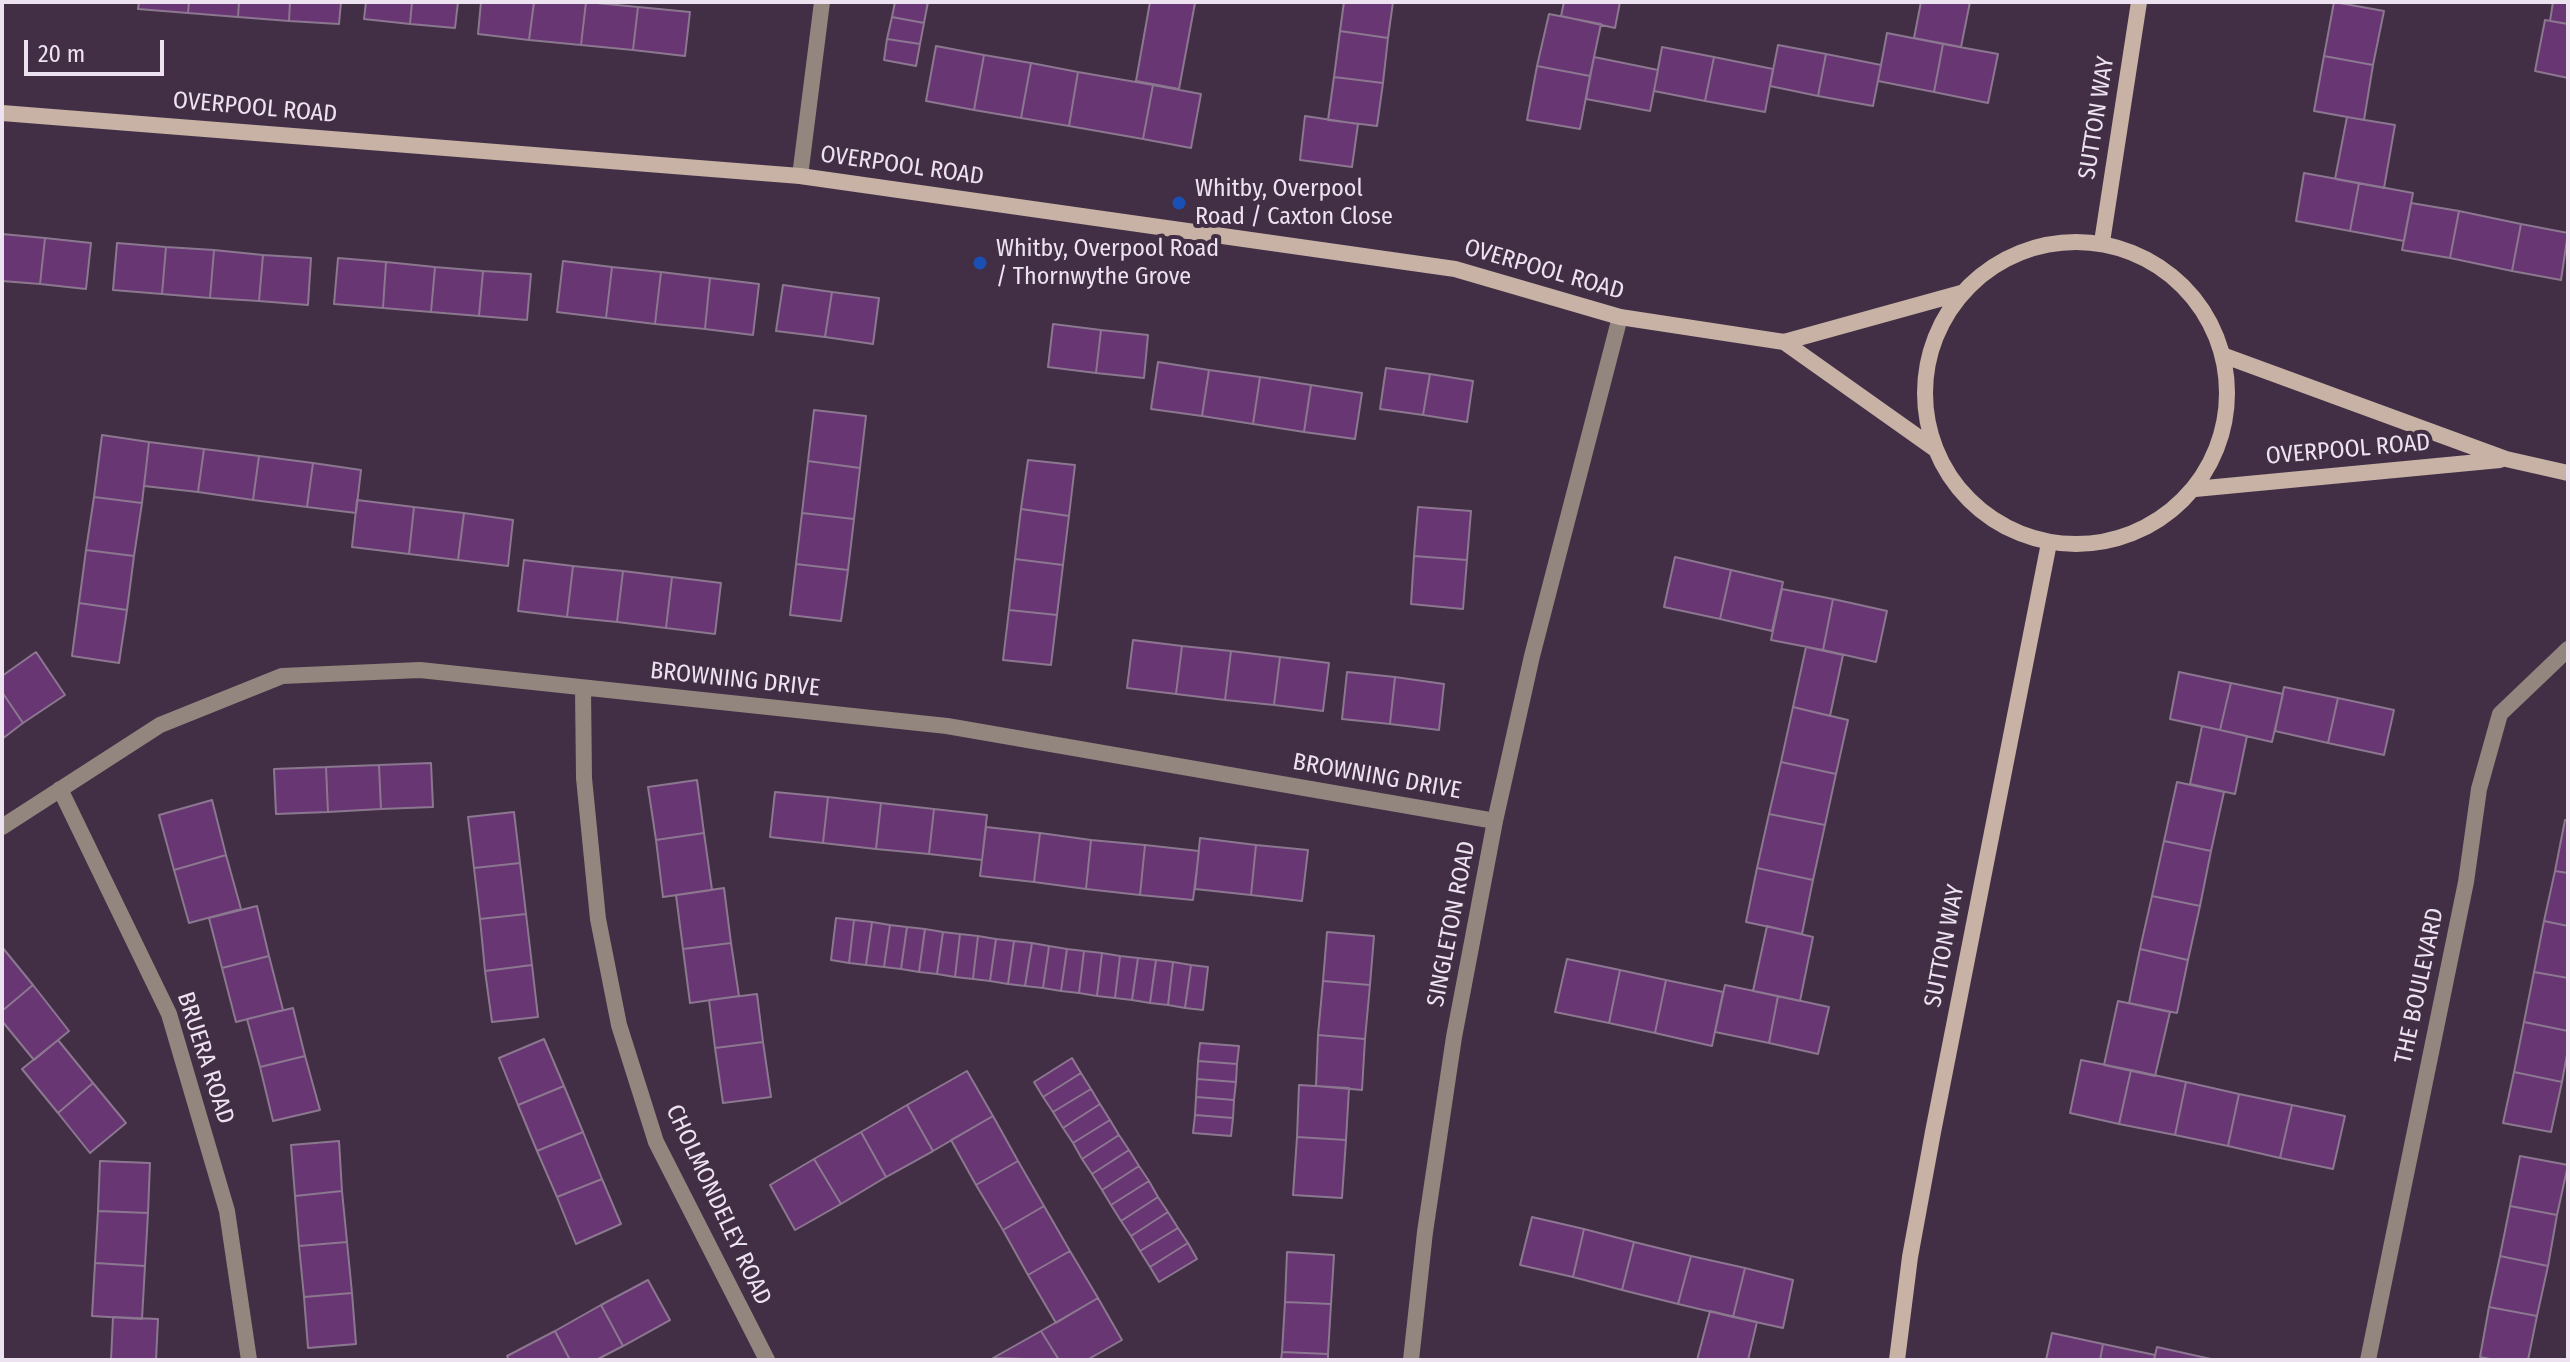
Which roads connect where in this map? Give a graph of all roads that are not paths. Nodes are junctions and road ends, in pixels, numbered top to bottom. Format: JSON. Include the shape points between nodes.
{"nodes":[{"id":1,"x":822,"y":2,"type":"edge"},
{"id":2,"x":2139,"y":2,"type":"edge"},
{"id":3,"x":2,"y":113,"type":"edge"},
{"id":4,"x":800,"y":176,"type":"junction"},
{"id":5,"x":2102,"y":242,"type":"junction"},
{"id":6,"x":1961,"y":293,"type":"junction"},
{"id":7,"x":1620,"y":317,"type":"junction"},
{"id":8,"x":1784,"y":342,"type":"junction"},
{"id":9,"x":2225,"y":356,"type":"junction"},
{"id":10,"x":1935,"y":449,"type":"junction"},
{"id":11,"x":2506,"y":459,"type":"junction"},
{"id":12,"x":2568,"y":473,"type":"edge"},
{"id":13,"x":2195,"y":489,"type":"junction"},
{"id":14,"x":2049,"y":543,"type":"junction"},
{"id":15,"x":2568,"y":649,"type":"edge"},
{"id":16,"x":583,"y":688,"type":"junction"},
{"id":17,"x":60,"y":789,"type":"junction"},
{"id":18,"x":1495,"y":821,"type":"junction"},
{"id":19,"x":2,"y":827,"type":"edge"},
{"id":20,"x":760,"y":1358,"type":"edge"},
{"id":21,"x":249,"y":1360,"type":"edge"},
{"id":22,"x":1411,"y":1360,"type":"edge"},
{"id":23,"x":1897,"y":1360,"type":"edge"},
{"id":24,"x":2368,"y":1360,"type":"edge"}],
"edges":[{"from":1,"to":4,"type":"street"},
{"from":2,"to":5,"type":"main road","name":"SUTTON WAY"},
{"from":3,"to":4,"type":"main road","name":"OVERPOOL ROAD"},
{"from":4,"to":7,"type":"main road","name":"OVERPOOL ROAD","via":[[1455,269]]},
{"from":5,"to":6,"type":"main road","via":[[2052,242],[2002,259]]},
{"from":5,"to":9,"type":"main road","via":[[2152,260],[2192,294]]},
{"from":6,"to":8,"type":"main road","name":"OVERPOOL ROAD"},
{"from":6,"to":10,"type":"main road","via":[[1932,345],[1924,397]]},
{"from":7,"to":8,"type":"main road","name":"OVERPOOL ROAD"},
{"from":7,"to":18,"type":"street","name":"SINGLETON ROAD"},
{"from":8,"to":10,"type":"main road","name":"OVERPOOL ROAD"},
{"from":9,"to":11,"type":"main road","name":"OVERPOOL ROAD"},
{"from":9,"to":13,"type":"main road","via":[[2228,409],[2213,460]]},
{"from":10,"to":14,"type":"main road","via":[[1960,491],[1999,525]]},
{"from":11,"to":12,"type":"main road","name":"OVERPOOL ROAD"},
{"from":11,"to":13,"type":"main road","name":"OVERPOOL ROAD"},
{"from":13,"to":14,"type":"main road","via":[[2156,523],[2106,543]]},
{"from":14,"to":23,"type":"main road","name":"SUTTON WAY","via":[[1933,1132]]},
{"from":15,"to":24,"type":"street","name":"THE BOULEVARD","via":[[2500,714],[2479,789],[2466,882]]},
{"from":16,"to":17,"type":"street","name":"BROWNING DRIVE","via":[[420,670],[282,676],[160,725]]},
{"from":16,"to":18,"type":"street","name":"BROWNING DRIVE","via":[[947,726]]},
{"from":16,"to":20,"type":"street","name":"CHOLMONDELEY ROAD","via":[[584,778],[598,919],[619,1025],[656,1142]]},
{"from":17,"to":19,"type":"street","name":"BROWNING DRIVE"},
{"from":17,"to":21,"type":"street","name":"BRUERA ROAD","via":[[169,1014],[227,1211]]},
{"from":18,"to":22,"type":"street","name":"SINGLETON ROAD","via":[[1454,1037]]}]}
